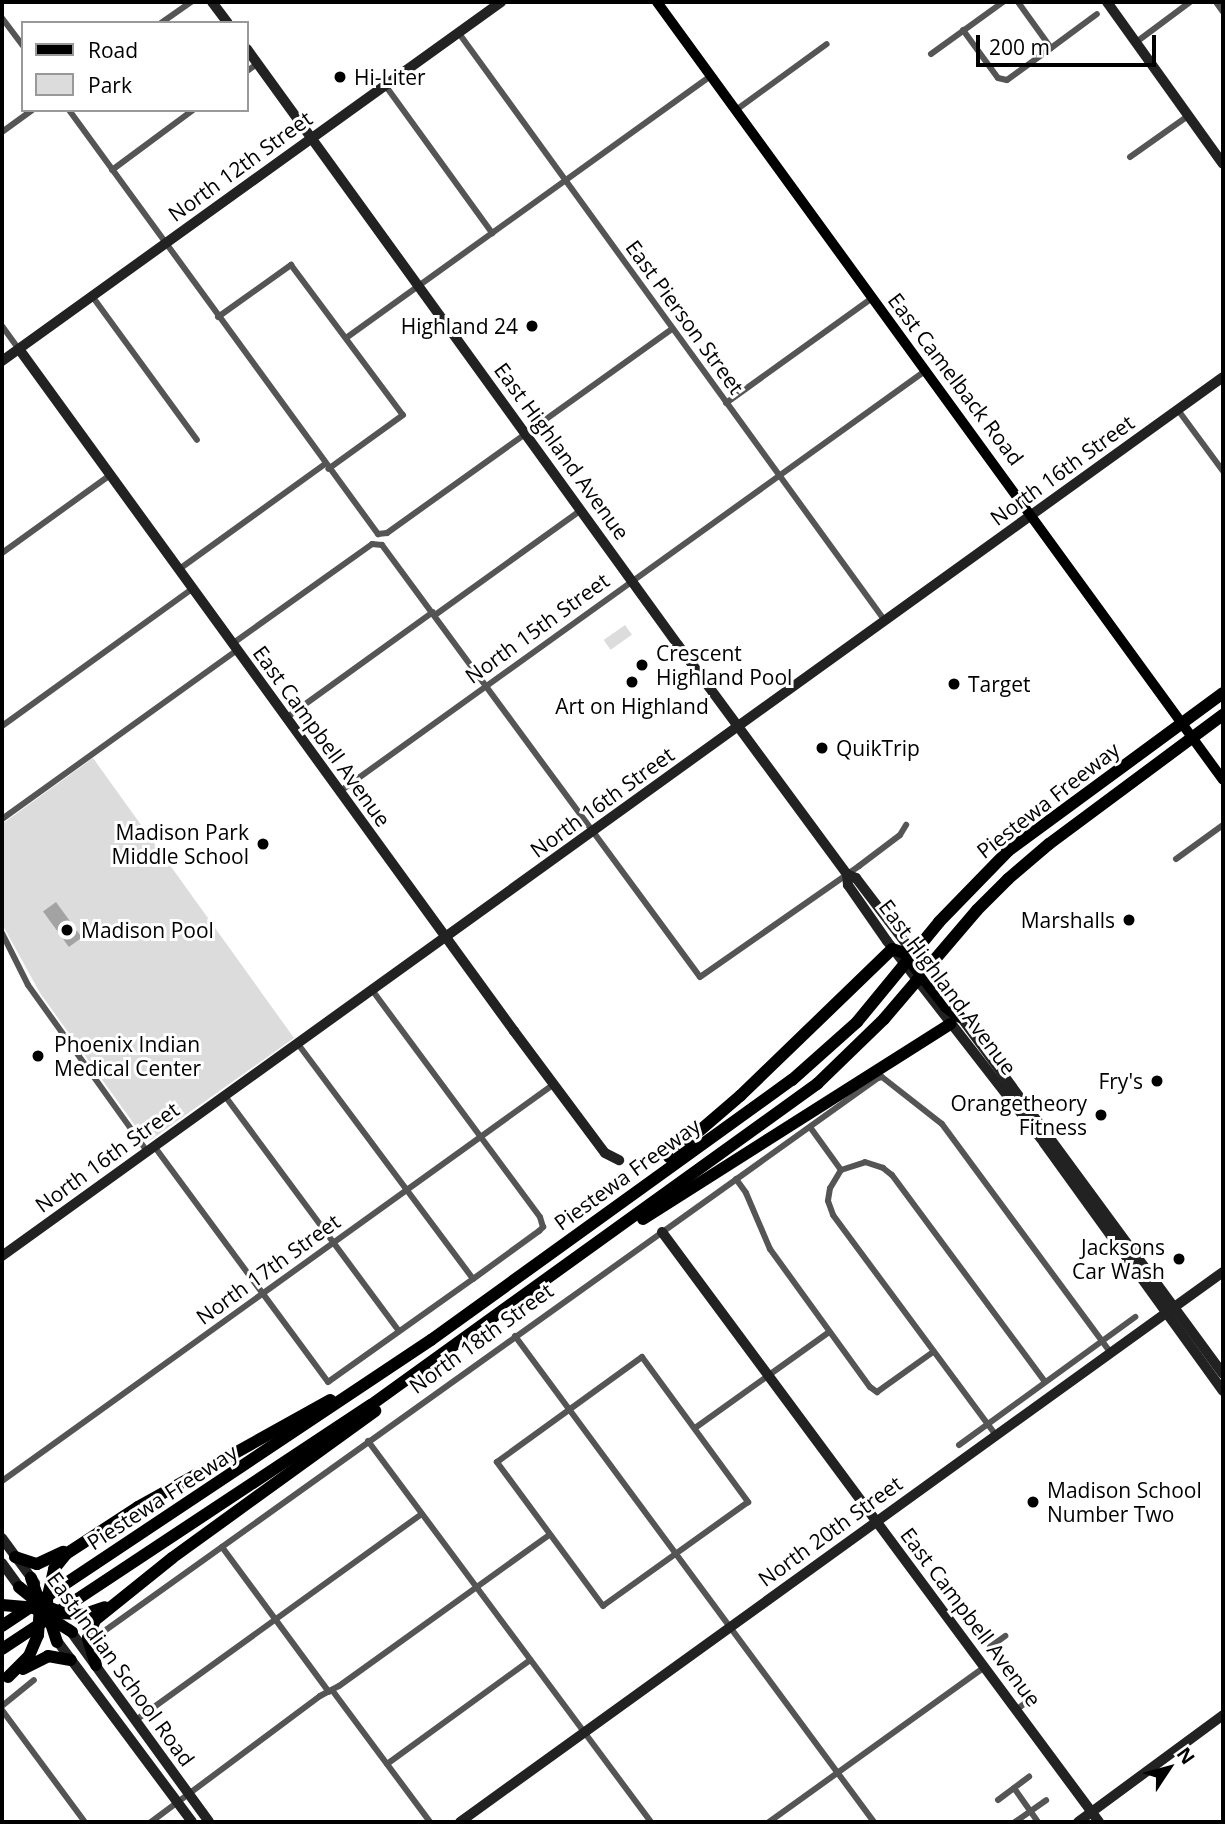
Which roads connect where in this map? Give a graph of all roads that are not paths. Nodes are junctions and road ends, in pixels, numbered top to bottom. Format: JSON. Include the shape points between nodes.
{"nodes":[{"id":1,"x":191,"y":2,"type":"edge"},
{"id":2,"x":212,"y":2,"type":"edge"},
{"id":3,"x":501,"y":2,"type":"edge"},
{"id":4,"x":657,"y":2,"type":"edge"},
{"id":5,"x":1003,"y":2,"type":"edge"},
{"id":6,"x":1018,"y":2,"type":"edge"},
{"id":7,"x":1107,"y":2,"type":"edge"},
{"id":8,"x":1190,"y":2,"type":"edge"},
{"id":9,"x":1216,"y":2,"type":"edge"},
{"id":10,"x":1223,"y":12,"type":"edge"},
{"id":11,"x":1097,"y":14,"type":"dead end"},
{"id":12,"x":2,"y":18,"type":"edge"},
{"id":13,"x":164,"y":21,"type":"edge"},
{"id":14,"x":226,"y":21,"type":"edge"},
{"id":15,"x":963,"y":30,"type":"junction"},
{"id":16,"x":458,"y":33,"type":"junction"},
{"id":17,"x":21,"y":43,"type":"edge"},
{"id":18,"x":1135,"y":43,"type":"junction"},
{"id":19,"x":827,"y":44,"type":"dead end"},
{"id":20,"x":1051,"y":48,"type":"junction"},
{"id":21,"x":248,"y":50,"type":"edge"},
{"id":22,"x":931,"y":54,"type":"dead end"},
{"id":23,"x":257,"y":64,"type":"junction"},
{"id":24,"x":248,"y":70,"type":"edge"},
{"id":25,"x":711,"y":76,"type":"junction"},
{"id":26,"x":385,"y":85,"type":"junction"},
{"id":27,"x":736,"y":110,"type":"junction"},
{"id":28,"x":29,"y":112,"type":"edge"},
{"id":29,"x":70,"y":112,"type":"edge"},
{"id":30,"x":190,"y":112,"type":"edge"},
{"id":31,"x":1188,"y":116,"type":"junction"},
{"id":32,"x":2,"y":132,"type":"edge"},
{"id":33,"x":312,"y":138,"type":"junction"},
{"id":34,"x":1130,"y":157,"type":"dead end"},
{"id":35,"x":1223,"y":164,"type":"edge"},
{"id":36,"x":112,"y":170,"type":"junction"},
{"id":37,"x":564,"y":181,"type":"junction"},
{"id":38,"x":492,"y":233,"type":"junction"},
{"id":39,"x":165,"y":244,"type":"junction"},
{"id":40,"x":419,"y":286,"type":"junction"},
{"id":41,"x":92,"y":296,"type":"junction"},
{"id":42,"x":872,"y":298,"type":"junction"},
{"id":43,"x":218,"y":317,"type":"junction"},
{"id":44,"x":2,"y":326,"type":"edge"},
{"id":45,"x":672,"y":328,"type":"junction"},
{"id":46,"x":346,"y":338,"type":"junction"},
{"id":47,"x":19,"y":349,"type":"junction"},
{"id":48,"x":2,"y":361,"type":"edge"},
{"id":49,"x":926,"y":370,"type":"junction"},
{"id":50,"x":1223,"y":377,"type":"edge"},
{"id":51,"x":726,"y":403,"type":"junction"},
{"id":52,"x":1178,"y":410,"type":"junction"},
{"id":53,"x":526,"y":433,"type":"junction"},
{"id":54,"x":197,"y":440,"type":"dead end"},
{"id":55,"x":327,"y":466,"type":"junction"},
{"id":56,"x":1223,"y":471,"type":"edge"},
{"id":57,"x":110,"y":475,"type":"junction"},
{"id":58,"x":779,"y":475,"type":"junction"},
{"id":59,"x":581,"y":510,"type":"junction"},
{"id":60,"x":1032,"y":515,"type":"junction"},
{"id":61,"x":2,"y":553,"type":"edge"},
{"id":62,"x":178,"y":570,"type":"junction"},
{"id":63,"x":633,"y":581,"type":"junction"},
{"id":64,"x":192,"y":589,"type":"junction"},
{"id":65,"x":434,"y":614,"type":"junction"},
{"id":66,"x":885,"y":621,"type":"junction"},
{"id":67,"x":234,"y":647,"type":"junction"},
{"id":68,"x":486,"y":687,"type":"junction"},
{"id":69,"x":1223,"y":693,"type":"edge"},
{"id":70,"x":1223,"y":715,"type":"edge"},
{"id":71,"x":286,"y":718,"type":"junction"},
{"id":72,"x":2,"y":726,"type":"edge"},
{"id":73,"x":740,"y":726,"type":"junction"},
{"id":74,"x":1223,"y":780,"type":"edge"},
{"id":75,"x":338,"y":792,"type":"junction"},
{"id":76,"x":2,"y":819,"type":"edge"},
{"id":77,"x":906,"y":825,"type":"dead end"},
{"id":78,"x":1223,"y":825,"type":"edge"},
{"id":79,"x":592,"y":832,"type":"junction"},
{"id":80,"x":1176,"y":859,"type":"dead end"},
{"id":81,"x":847,"y":874,"type":"junction"},
{"id":82,"x":2,"y":933,"type":"edge"},
{"id":83,"x":445,"y":938,"type":"junction"},
{"id":84,"x":898,"y":948,"type":"junction"},
{"id":85,"x":372,"y":990,"type":"junction"},
{"id":86,"x":955,"y":1020,"type":"junction"},
{"id":87,"x":298,"y":1044,"type":"junction"},
{"id":88,"x":554,"y":1084,"type":"junction"},
{"id":89,"x":225,"y":1096,"type":"junction"},
{"id":90,"x":810,"y":1128,"type":"junction"},
{"id":91,"x":481,"y":1137,"type":"junction"},
{"id":92,"x":151,"y":1149,"type":"junction"},
{"id":93,"x":619,"y":1160,"type":"dead end"},
{"id":94,"x":841,"y":1170,"type":"junction"},
{"id":95,"x":736,"y":1179,"type":"junction"},
{"id":96,"x":407,"y":1190,"type":"junction"},
{"id":97,"x":662,"y":1232,"type":"junction"},
{"id":98,"x":333,"y":1243,"type":"junction"},
{"id":99,"x":2,"y":1256,"type":"edge"},
{"id":100,"x":537,"y":1261,"type":"junction"},
{"id":101,"x":1223,"y":1272,"type":"edge"},
{"id":102,"x":548,"y":1278,"type":"junction"},
{"id":103,"x":473,"y":1279,"type":"junction"},
{"id":104,"x":263,"y":1293,"type":"junction"},
{"id":105,"x":471,"y":1309,"type":"junction"},
{"id":106,"x":1170,"y":1310,"type":"junction"},
{"id":107,"x":1135,"y":1317,"type":"dead end"},
{"id":108,"x":482,"y":1326,"type":"junction"},
{"id":109,"x":399,"y":1331,"type":"junction"},
{"id":110,"x":829,"y":1332,"type":"junction"},
{"id":111,"x":514,"y":1336,"type":"junction"},
{"id":112,"x":1102,"y":1342,"type":"junction"},
{"id":113,"x":933,"y":1352,"type":"junction"},
{"id":114,"x":1111,"y":1353,"type":"junction"},
{"id":115,"x":1223,"y":1374,"type":"edge"},
{"id":116,"x":768,"y":1376,"type":"junction"},
{"id":117,"x":1045,"y":1382,"type":"junction"},
{"id":118,"x":1223,"y":1391,"type":"edge"},
{"id":119,"x":569,"y":1409,"type":"junction"},
{"id":120,"x":988,"y":1424,"type":"junction"},
{"id":121,"x":695,"y":1428,"type":"junction"},
{"id":122,"x":996,"y":1435,"type":"junction"},
{"id":123,"x":368,"y":1441,"type":"junction"},
{"id":124,"x":959,"y":1446,"type":"dead end"},
{"id":125,"x":2,"y":1481,"type":"edge"},
{"id":126,"x":422,"y":1514,"type":"junction"},
{"id":127,"x":876,"y":1521,"type":"junction"},
{"id":128,"x":550,"y":1535,"type":"junction"},
{"id":129,"x":2,"y":1538,"type":"edge"},
{"id":130,"x":222,"y":1547,"type":"junction"},
{"id":131,"x":73,"y":1548,"type":"junction"},
{"id":132,"x":676,"y":1555,"type":"junction"},
{"id":133,"x":15,"y":1557,"type":"junction"},
{"id":134,"x":2,"y":1563,"type":"edge"},
{"id":135,"x":31,"y":1578,"type":"joint"},
{"id":136,"x":19,"y":1587,"type":"joint"},
{"id":137,"x":476,"y":1588,"type":"junction"},
{"id":138,"x":118,"y":1600,"type":"junction"},
{"id":139,"x":2,"y":1605,"type":"edge"},
{"id":140,"x":44,"y":1609,"type":"junction"},
{"id":141,"x":276,"y":1620,"type":"junction"},
{"id":142,"x":5,"y":1624,"type":"edge"},
{"id":143,"x":730,"y":1628,"type":"junction"},
{"id":144,"x":72,"y":1632,"type":"joint"},
{"id":145,"x":103,"y":1632,"type":"dead end"},
{"id":146,"x":1005,"y":1636,"type":"dead end"},
{"id":147,"x":57,"y":1642,"type":"joint"},
{"id":148,"x":990,"y":1647,"type":"dead end"},
{"id":149,"x":2,"y":1649,"type":"edge"},
{"id":150,"x":71,"y":1660,"type":"junction"},
{"id":151,"x":530,"y":1660,"type":"junction"},
{"id":152,"x":96,"y":1665,"type":"junction"},
{"id":153,"x":985,"y":1667,"type":"junction"},
{"id":154,"x":5,"y":1679,"type":"edge"},
{"id":155,"x":34,"y":1680,"type":"dead end"},
{"id":156,"x":330,"y":1691,"type":"junction"},
{"id":157,"x":1028,"y":1701,"type":"dead end"},
{"id":158,"x":2,"y":1708,"type":"edge"},
{"id":159,"x":1016,"y":1710,"type":"junction"},
{"id":160,"x":1223,"y":1715,"type":"edge"},
{"id":161,"x":136,"y":1720,"type":"junction"},
{"id":162,"x":584,"y":1733,"type":"junction"},
{"id":163,"x":387,"y":1764,"type":"junction"},
{"id":164,"x":837,"y":1773,"type":"junction"},
{"id":165,"x":1029,"y":1777,"type":"dead end"},
{"id":166,"x":1014,"y":1788,"type":"junction"},
{"id":167,"x":187,"y":1793,"type":"junction"},
{"id":168,"x":998,"y":1800,"type":"dead end"},
{"id":169,"x":1046,"y":1800,"type":"dead end"},
{"id":170,"x":177,"y":1802,"type":"junction"},
{"id":171,"x":1030,"y":1811,"type":"junction"},
{"id":172,"x":1091,"y":1812,"type":"junction"},
{"id":173,"x":85,"y":1822,"type":"edge"},
{"id":174,"x":150,"y":1822,"type":"edge"},
{"id":175,"x":192,"y":1822,"type":"edge"},
{"id":176,"x":209,"y":1822,"type":"edge"},
{"id":177,"x":430,"y":1822,"type":"edge"},
{"id":178,"x":460,"y":1822,"type":"edge"},
{"id":179,"x":651,"y":1822,"type":"edge"},
{"id":180,"x":769,"y":1822,"type":"edge"},
{"id":181,"x":874,"y":1822,"type":"edge"},
{"id":182,"x":1015,"y":1822,"type":"edge"},
{"id":183,"x":1038,"y":1822,"type":"edge"},
{"id":184,"x":1078,"y":1822,"type":"edge"},
{"id":185,"x":1099,"y":1822,"type":"edge"}],
"edges":[{"from":1,"to":13,"type":"street"},
{"from":2,"to":14,"type":"street"},
{"from":3,"to":16,"type":"street","name":"North 12th Street"},
{"from":4,"to":25,"type":"main road","name":"East Camelback Road"},
{"from":5,"to":15,"type":"street"},
{"from":6,"to":20,"type":"street"},
{"from":7,"to":18,"type":"street"},
{"from":8,"to":18,"type":"street"},
{"from":9,"to":10,"type":"street"},
{"from":11,"to":20,"type":"street"},
{"from":12,"to":17,"type":"street"},
{"from":15,"to":20,"type":"street","via":[[1002,80]]},
{"from":15,"to":22,"type":"street"},
{"from":16,"to":26,"type":"street","name":"North 12th Street"},
{"from":16,"to":37,"type":"street","name":"East Pierson Street"},
{"from":18,"to":31,"type":"street"},
{"from":19,"to":27,"type":"street"},
{"from":21,"to":23,"type":"street","name":"East Highland Avenue"},
{"from":23,"to":24,"type":"street"},
{"from":23,"to":33,"type":"street","name":"East Highland Avenue"},
{"from":25,"to":27,"type":"main road","name":"East Camelback Road"},
{"from":25,"to":37,"type":"street"},
{"from":26,"to":33,"type":"street","name":"North 12th Street"},
{"from":26,"to":38,"type":"street"},
{"from":27,"to":42,"type":"main road","name":"East Camelback Road"},
{"from":28,"to":32,"type":"street"},
{"from":29,"to":36,"type":"street"},
{"from":30,"to":36,"type":"street"},
{"from":31,"to":34,"type":"street"},
{"from":31,"to":35,"type":"street"},
{"from":33,"to":39,"type":"street","name":"North 12th Street"},
{"from":33,"to":40,"type":"street","name":"East Highland Avenue"},
{"from":36,"to":39,"type":"street"},
{"from":37,"to":38,"type":"street"},
{"from":37,"to":45,"type":"street","name":"East Pierson Street"},
{"from":38,"to":40,"type":"street"},
{"from":39,"to":41,"type":"street","name":"North 12th Street"},
{"from":39,"to":43,"type":"street"},
{"from":40,"to":46,"type":"street"},
{"from":40,"to":53,"type":"street","name":"East Highland Avenue"},
{"from":41,"to":47,"type":"street","name":"North 12th Street"},
{"from":41,"to":54,"type":"street"},
{"from":42,"to":49,"type":"main road","name":"East Camelback Road"},
{"from":42,"to":51,"type":"street"},
{"from":43,"to":46,"type":"street","via":[[291,265]]},
{"from":43,"to":55,"type":"street"},
{"from":44,"to":47,"type":"street","name":"East Campbell Avenue"},
{"from":45,"to":51,"type":"street","name":"East Pierson Street"},
{"from":45,"to":53,"type":"street"},
{"from":46,"to":55,"type":"street","via":[[403,415]]},
{"from":47,"to":48,"type":"street","name":"North 12th Street"},
{"from":47,"to":57,"type":"street","name":"East Campbell Avenue"},
{"from":49,"to":58,"type":"street","name":"North 15th Street"},
{"from":49,"to":60,"type":"main road","name":"East Camelback Road"},
{"from":50,"to":52,"type":"street","name":"North 16th Street"},
{"from":51,"to":58,"type":"street","name":"East Pierson Street"},
{"from":52,"to":56,"type":"street"},
{"from":52,"to":60,"type":"street","name":"North 16th Street"},
{"from":53,"to":55,"type":"street","via":[[387,533],[375,532]]},
{"from":53,"to":59,"type":"street","name":"East Highland Avenue"},
{"from":55,"to":62,"type":"street"},
{"from":57,"to":61,"type":"street"},
{"from":57,"to":62,"type":"street","name":"East Campbell Avenue"},
{"from":58,"to":63,"type":"street","name":"North 15th Street"},
{"from":58,"to":66,"type":"street","name":"East Pierson Street"},
{"from":59,"to":63,"type":"street","name":"East Highland Avenue"},
{"from":59,"to":65,"type":"street"},
{"from":60,"to":66,"type":"street","name":"North 16th Street"},
{"from":60,"to":74,"type":"main road","name":"East Camelback Road"},
{"from":62,"to":64,"type":"street","name":"East Campbell Avenue"},
{"from":63,"to":68,"type":"street","name":"North 15th Street"},
{"from":63,"to":73,"type":"street","name":"East Highland Avenue"},
{"from":64,"to":67,"type":"street","name":"East Campbell Avenue"},
{"from":64,"to":72,"type":"street"},
{"from":65,"to":67,"type":"street","via":[[377,543]]},
{"from":65,"to":68,"type":"street"},
{"from":65,"to":71,"type":"street"},
{"from":66,"to":73,"type":"street","name":"North 16th Street"},
{"from":67,"to":71,"type":"street","name":"East Campbell Avenue"},
{"from":67,"to":76,"type":"street"},
{"from":68,"to":75,"type":"street","name":"North 15th Street"},
{"from":68,"to":79,"type":"street"},
{"from":69,"to":100,"type":"highway","name":"Piestewa Freeway","via":[[1008,851],[939,922],[857,1022],[810,1065]]},
{"from":70,"to":102,"type":"highway","name":"Piestewa Freeway","via":[[1008,879],[871,1034],[817,1084]]},
{"from":71,"to":75,"type":"street","name":"East Campbell Avenue"},
{"from":73,"to":79,"type":"street","name":"North 16th Street"},
{"from":73,"to":81,"type":"street","name":"East Highland Avenue"},
{"from":75,"to":83,"type":"street","name":"East Campbell Avenue"},
{"from":77,"to":81,"type":"street","via":[[900,835]]},
{"from":78,"to":80,"type":"street"},
{"from":79,"to":81,"type":"street","via":[[703,977]]},
{"from":79,"to":83,"type":"street","name":"North 16th Street"},
{"from":81,"to":84,"type":"street","name":"East Highland Avenue","via":[[848,885]]},
{"from":82,"to":92,"type":"street","via":[[28,985]]},
{"from":83,"to":85,"type":"street","name":"North 16th Street"},
{"from":83,"to":88,"type":"street","name":"East Campbell Avenue"},
{"from":84,"to":86,"type":"highway"},
{"from":84,"to":100,"type":"highway","via":[[710,1123]]},
{"from":85,"to":87,"type":"street","name":"North 16th Street"},
{"from":85,"to":91,"type":"street"},
{"from":86,"to":102,"type":"highway"},
{"from":86,"to":106,"type":"street","name":"East Highland Avenue"},
{"from":87,"to":89,"type":"street","name":"North 16th Street"},
{"from":87,"to":96,"type":"street"},
{"from":88,"to":91,"type":"street","name":"North 17th Street"},
{"from":88,"to":93,"type":"street","name":"East Campbell Avenue","via":[[605,1153]]},
{"from":89,"to":92,"type":"street","name":"North 16th Street"},
{"from":89,"to":98,"type":"street"},
{"from":90,"to":94,"type":"street"},
{"from":90,"to":95,"type":"street","name":"North 18th Street"},
{"from":90,"to":112,"type":"street","name":"North 18th Street","via":[[882,1077],[942,1124]]},
{"from":91,"to":96,"type":"street","name":"North 17th Street"},
{"from":91,"to":103,"type":"street","via":[[543,1227]]},
{"from":92,"to":99,"type":"street","name":"North 16th Street"},
{"from":92,"to":104,"type":"street"},
{"from":94,"to":113,"type":"street","via":[[830,1188],[833,1215]]},
{"from":94,"to":117,"type":"street","via":[[865,1162],[892,1175]]},
{"from":95,"to":97,"type":"street","name":"North 18th Street"},
{"from":95,"to":110,"type":"street","via":[[769,1249]]},
{"from":96,"to":98,"type":"street","name":"North 17th Street"},
{"from":96,"to":103,"type":"street"},
{"from":97,"to":111,"type":"street","name":"North 18th Street"},
{"from":97,"to":116,"type":"street","name":"East Campbell Avenue"},
{"from":98,"to":104,"type":"street","name":"North 17th Street"},
{"from":98,"to":109,"type":"street"},
{"from":100,"to":105,"type":"highway","name":"Piestewa Freeway"},
{"from":101,"to":106,"type":"street","name":"North 20th Street"},
{"from":102,"to":108,"type":"highway","name":"Piestewa Freeway"},
{"from":103,"to":109,"type":"street"},
{"from":104,"to":109,"type":"street","via":[[328,1382]]},
{"from":104,"to":125,"type":"street","name":"North 17th Street"},
{"from":105,"to":131,"type":"highway","via":[[426,1334],[334,1398]]},
{"from":105,"to":142,"type":"highway","name":"Piestewa Freeway","via":[[344,1400]]},
{"from":106,"to":114,"type":"street","name":"North 20th Street"},
{"from":106,"to":115,"type":"street","name":"East Highland Avenue"},
{"from":106,"to":118,"type":"street","name":"East Highland Avenue"},
{"from":107,"to":112,"type":"street"},
{"from":108,"to":138,"type":"highway","via":[[445,1359]]},
{"from":108,"to":149,"type":"highway","name":"Piestewa Freeway","via":[[371,1405]]},
{"from":110,"to":113,"type":"street","via":[[877,1392]]},
{"from":110,"to":116,"type":"street"},
{"from":111,"to":119,"type":"street"},
{"from":111,"to":123,"type":"street","name":"North 18th Street"},
{"from":112,"to":114,"type":"street"},
{"from":112,"to":117,"type":"street"},
{"from":113,"to":120,"type":"street"},
{"from":114,"to":122,"type":"street","name":"North 20th Street"},
{"from":116,"to":121,"type":"street"},
{"from":116,"to":127,"type":"street","name":"East Campbell Avenue"},
{"from":117,"to":120,"type":"street"},
{"from":119,"to":121,"type":"street","via":[[642,1357]]},
{"from":119,"to":128,"type":"street","via":[[497,1462]]},
{"from":119,"to":132,"type":"street"},
{"from":120,"to":122,"type":"street"},
{"from":120,"to":124,"type":"street"},
{"from":121,"to":132,"type":"street","via":[[748,1502]]},
{"from":122,"to":127,"type":"street","name":"North 20th Street"},
{"from":123,"to":126,"type":"street"},
{"from":123,"to":130,"type":"street","name":"North 18th Street"},
{"from":126,"to":137,"type":"street"},
{"from":126,"to":141,"type":"street"},
{"from":127,"to":143,"type":"street","name":"North 20th Street"},
{"from":127,"to":153,"type":"street","name":"East Campbell Avenue"},
{"from":128,"to":132,"type":"street","via":[[603,1606]]},
{"from":128,"to":137,"type":"street"},
{"from":129,"to":133,"type":"street","name":"East Indian School Road"},
{"from":130,"to":141,"type":"street"},
{"from":130,"to":145,"type":"street","name":"North 18th Street"},
{"from":131,"to":133,"type":"highway","via":[[44,1563]]},
{"from":131,"to":140,"type":"highway","via":[[54,1569]]},
{"from":132,"to":143,"type":"street"},
{"from":133,"to":135,"type":"street","name":"East Indian School Road"},
{"from":134,"to":136,"type":"street","name":"East Indian School Road"},
{"from":135,"to":140,"type":"highway"},
{"from":136,"to":140,"type":"highway"},
{"from":137,"to":151,"type":"street"},
{"from":137,"to":156,"type":"street"},
{"from":138,"to":140,"type":"highway","via":[[82,1615]]},
{"from":138,"to":152,"type":"highway","via":[[88,1631]]},
{"from":139,"to":140,"type":"highway"},
{"from":140,"to":144,"type":"highway"},
{"from":140,"to":147,"type":"highway"},
{"from":140,"to":154,"type":"highway","via":[[35,1646]]},
{"from":141,"to":156,"type":"street"},
{"from":141,"to":161,"type":"street"},
{"from":143,"to":162,"type":"street","name":"North 20th Street"},
{"from":143,"to":164,"type":"street"},
{"from":144,"to":152,"type":"street","name":"East Indian School Road"},
{"from":146,"to":148,"type":"street"},
{"from":147,"to":150,"type":"street","name":"East Indian School Road"},
{"from":150,"to":154,"type":"highway","via":[[43,1657]]},
{"from":150,"to":170,"type":"street","name":"East Indian School Road"},
{"from":151,"to":162,"type":"street"},
{"from":151,"to":163,"type":"street"},
{"from":152,"to":161,"type":"street","name":"East Indian School Road"},
{"from":153,"to":159,"type":"street","name":"East Campbell Avenue"},
{"from":153,"to":164,"type":"street"},
{"from":155,"to":158,"type":"street"},
{"from":156,"to":163,"type":"street"},
{"from":156,"to":167,"type":"street"},
{"from":157,"to":159,"type":"street"},
{"from":158,"to":173,"type":"street"},
{"from":159,"to":172,"type":"street","name":"East Campbell Avenue"},
{"from":160,"to":172,"type":"street"},
{"from":161,"to":167,"type":"street","name":"East Indian School Road"},
{"from":162,"to":178,"type":"street","name":"North 20th Street"},
{"from":162,"to":179,"type":"street"},
{"from":163,"to":177,"type":"street"},
{"from":164,"to":180,"type":"street"},
{"from":164,"to":181,"type":"street"},
{"from":165,"to":166,"type":"street"},
{"from":166,"to":168,"type":"street"},
{"from":166,"to":171,"type":"street"},
{"from":167,"to":170,"type":"street"},
{"from":167,"to":176,"type":"street","name":"East Indian School Road"},
{"from":169,"to":171,"type":"street"},
{"from":170,"to":174,"type":"street"},
{"from":170,"to":175,"type":"street","name":"East Indian School Road"},
{"from":171,"to":182,"type":"street"},
{"from":171,"to":183,"type":"street"},
{"from":172,"to":184,"type":"street"},
{"from":172,"to":185,"type":"street","name":"East Campbell Avenue"}]}
